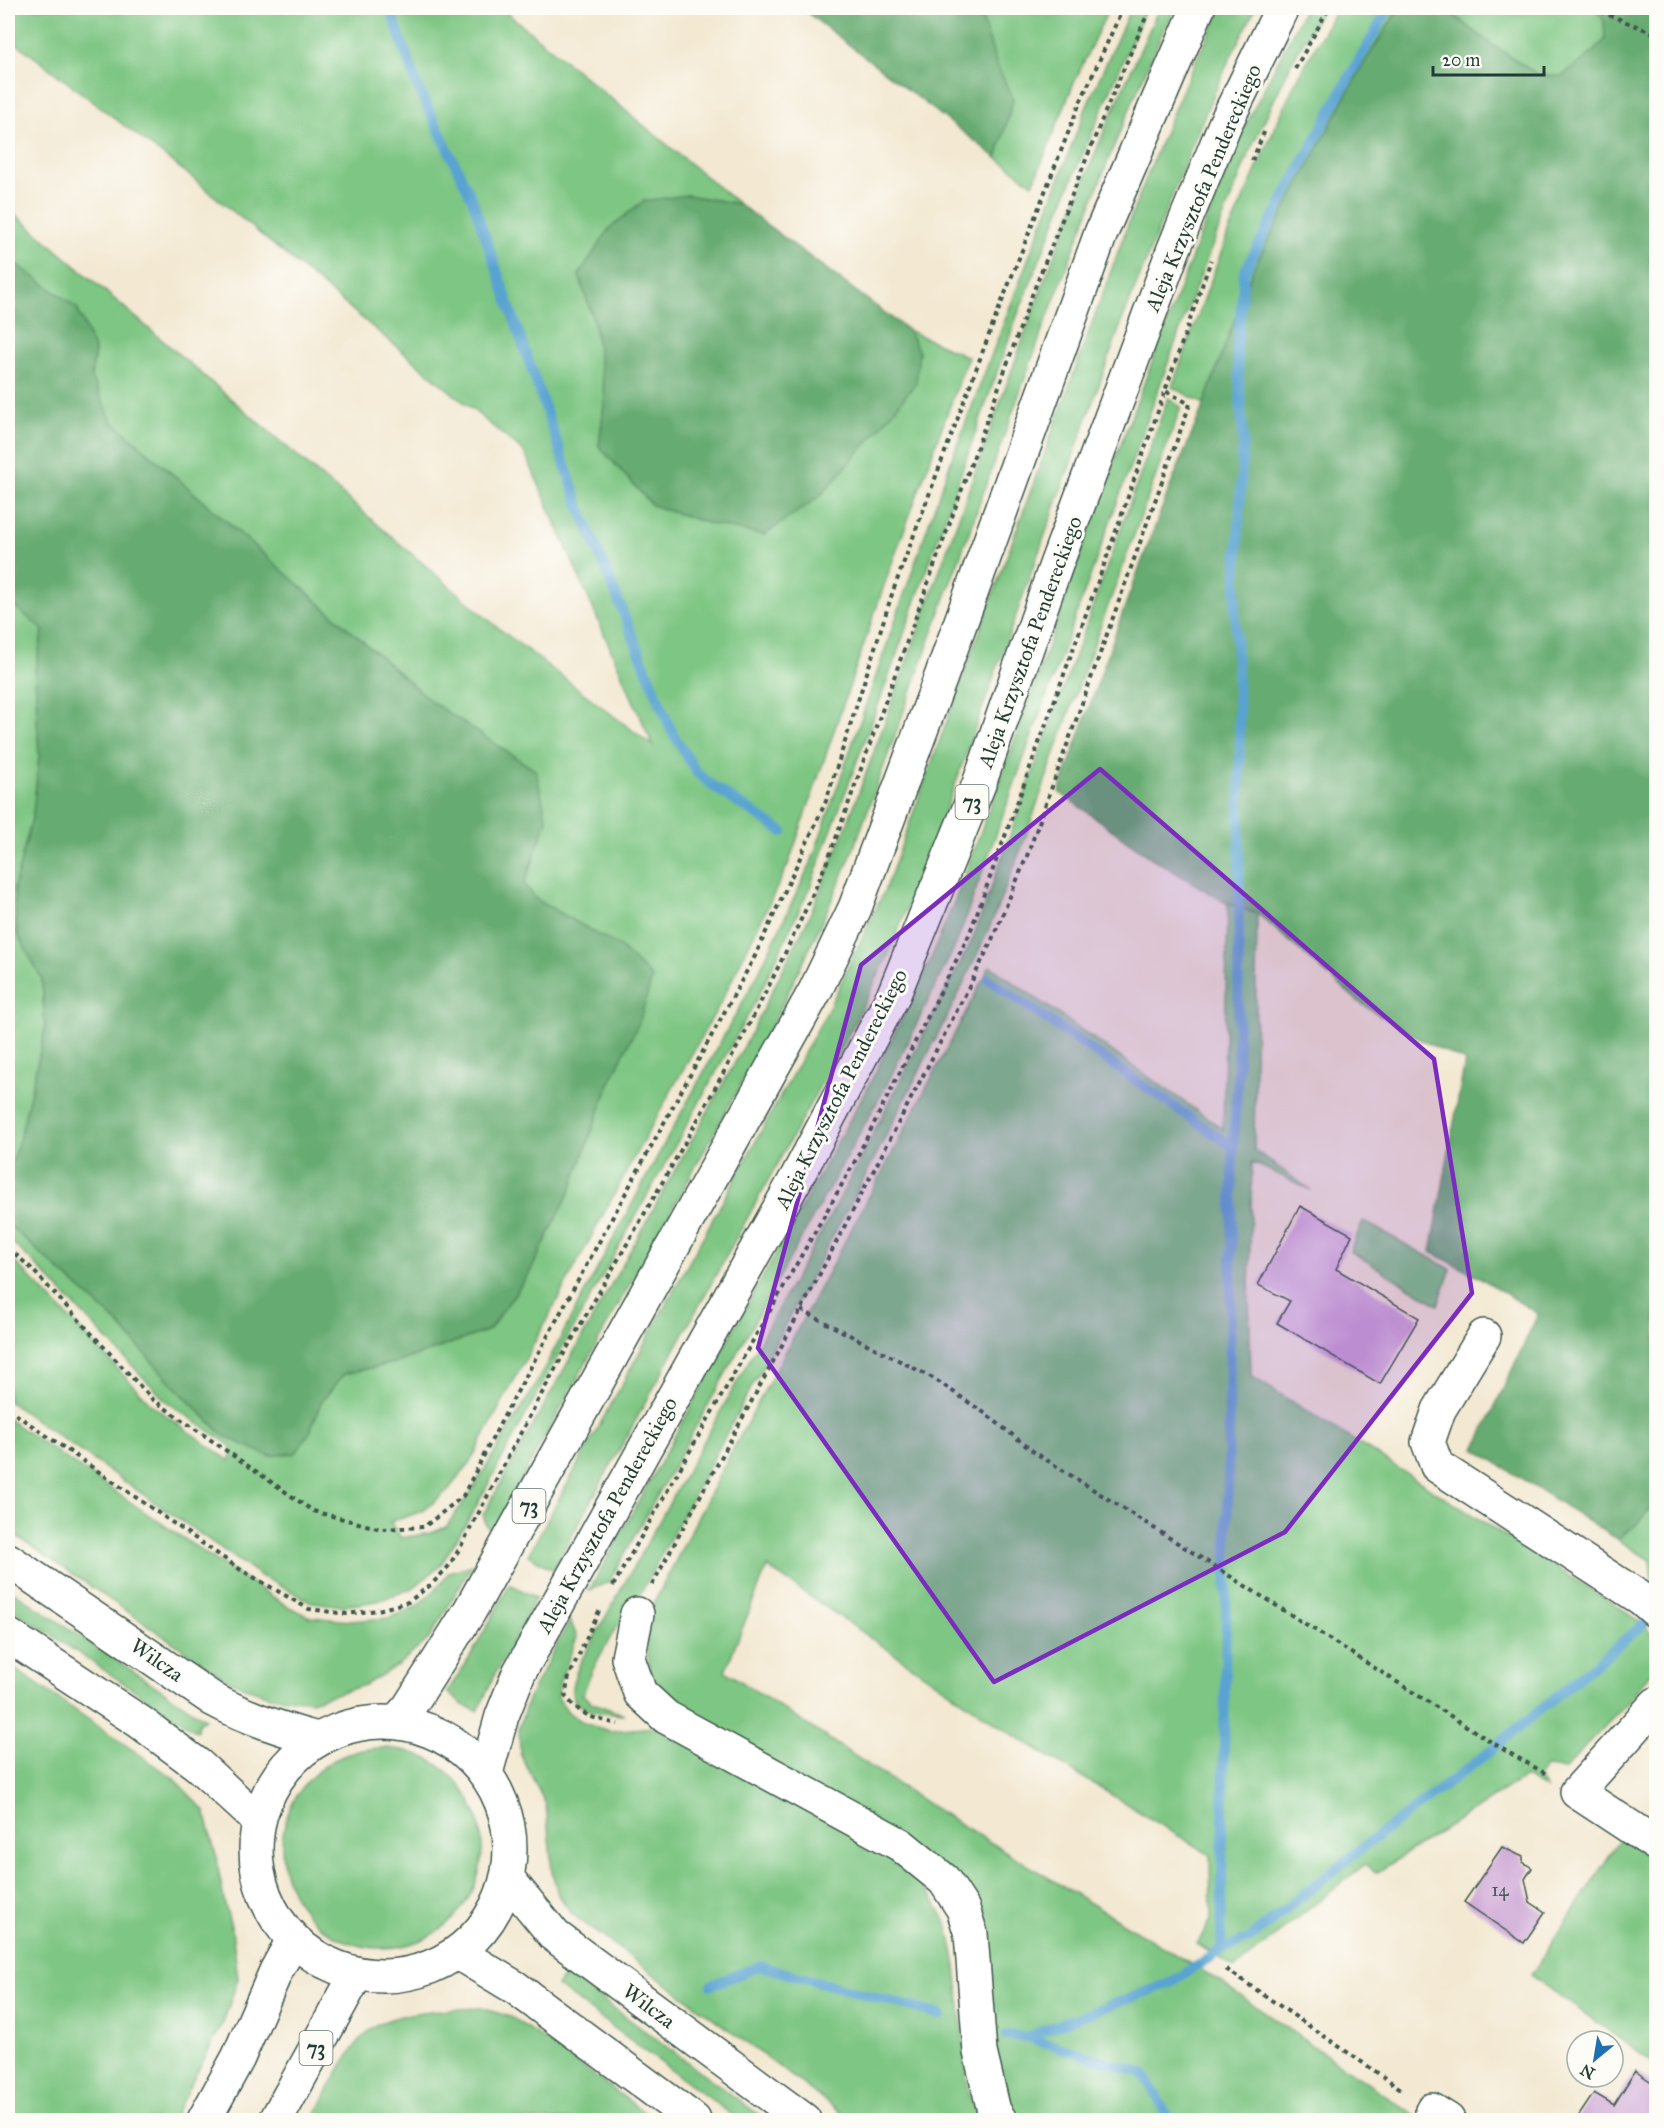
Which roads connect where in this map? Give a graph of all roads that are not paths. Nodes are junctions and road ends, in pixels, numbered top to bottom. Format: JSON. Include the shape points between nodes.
{"nodes":[{"id":1,"x":1198,"y":8,"type":"edge"},
{"id":2,"x":1282,"y":8,"type":"edge"},
{"id":3,"x":1484,"y":1336,"type":"dead end"},
{"id":4,"x":8,"y":1560,"type":"edge"},
{"id":5,"x":1649,"y":1605,"type":"edge"},
{"id":6,"x":637,"y":1614,"type":"road end"},
{"id":7,"x":8,"y":1635,"type":"edge"},
{"id":8,"x":1656,"y":1704,"type":"edge"},
{"id":9,"x":396,"y":1722,"type":"junction"},
{"id":10,"x":317,"y":1739,"type":"junction"},
{"id":11,"x":486,"y":1773,"type":"junction"},
{"id":12,"x":258,"y":1821,"type":"junction"},
{"id":13,"x":1656,"y":1844,"type":"edge"},
{"id":14,"x":508,"y":1879,"type":"junction"},
{"id":15,"x":293,"y":1940,"type":"junction"},
{"id":16,"x":458,"y":1953,"type":"junction"},
{"id":17,"x":356,"y":1975,"type":"junction"},
{"id":18,"x":204,"y":2121,"type":"edge"},
{"id":19,"x":276,"y":2121,"type":"edge"},
{"id":20,"x":694,"y":2121,"type":"edge"},
{"id":21,"x":804,"y":2121,"type":"edge"},
{"id":22,"x":1000,"y":2121,"type":"edge"}],
"edges":[{"from":1,"to":9,"type":"main road","number":"73","via":[[1101,233],[855,908],[815,991],[469,1612],[410,1707]]},
{"from":2,"to":11,"type":"main road","name":"Aleja Krzysztofa Pendereckiego","number":"73","via":[[1225,124],[1173,251],[979,784],[894,994],[798,1175],[519,1673]]},
{"from":3,"to":5,"type":"main road","via":[[1439,1410],[1428,1442],[1437,1466]]},
{"from":4,"to":10,"type":"main road","name":"Wilcza","via":[[214,1700],[271,1726]]},
{"from":6,"to":22,"type":"main road","via":[[628,1658],[640,1693],[666,1717],[901,1845],[944,1880],[963,1909],[971,1934],[980,2052]]},
{"from":7,"to":12,"type":"main road","via":[[198,1765]]},
{"from":8,"to":13,"type":"main road","via":[[1577,1792]]},
{"from":9,"to":10,"type":"main road","via":[[355,1724]]},
{"from":9,"to":11,"type":"main road","via":[[430,1730],[461,1748]]},
{"from":10,"to":12,"type":"main road","via":[[296,1754],[279,1774]]},
{"from":11,"to":14,"type":"main road","via":[[504,1805],[511,1842]]},
{"from":12,"to":15,"type":"main road","via":[[258,1874],[268,1905]]},
{"from":14,"to":16,"type":"main road","via":[[490,1920]]},
{"from":14,"to":21,"type":"main road","name":"Wilcza","via":[[555,1936]]},
{"from":15,"to":17,"type":"main road","via":[[322,1962]]},
{"from":15,"to":18,"type":"main road"},
{"from":16,"to":17,"type":"main road","via":[[411,1975]]},
{"from":16,"to":20,"type":"main road","via":[[516,1988]]},
{"from":17,"to":19,"type":"main road","number":"73"}]}
